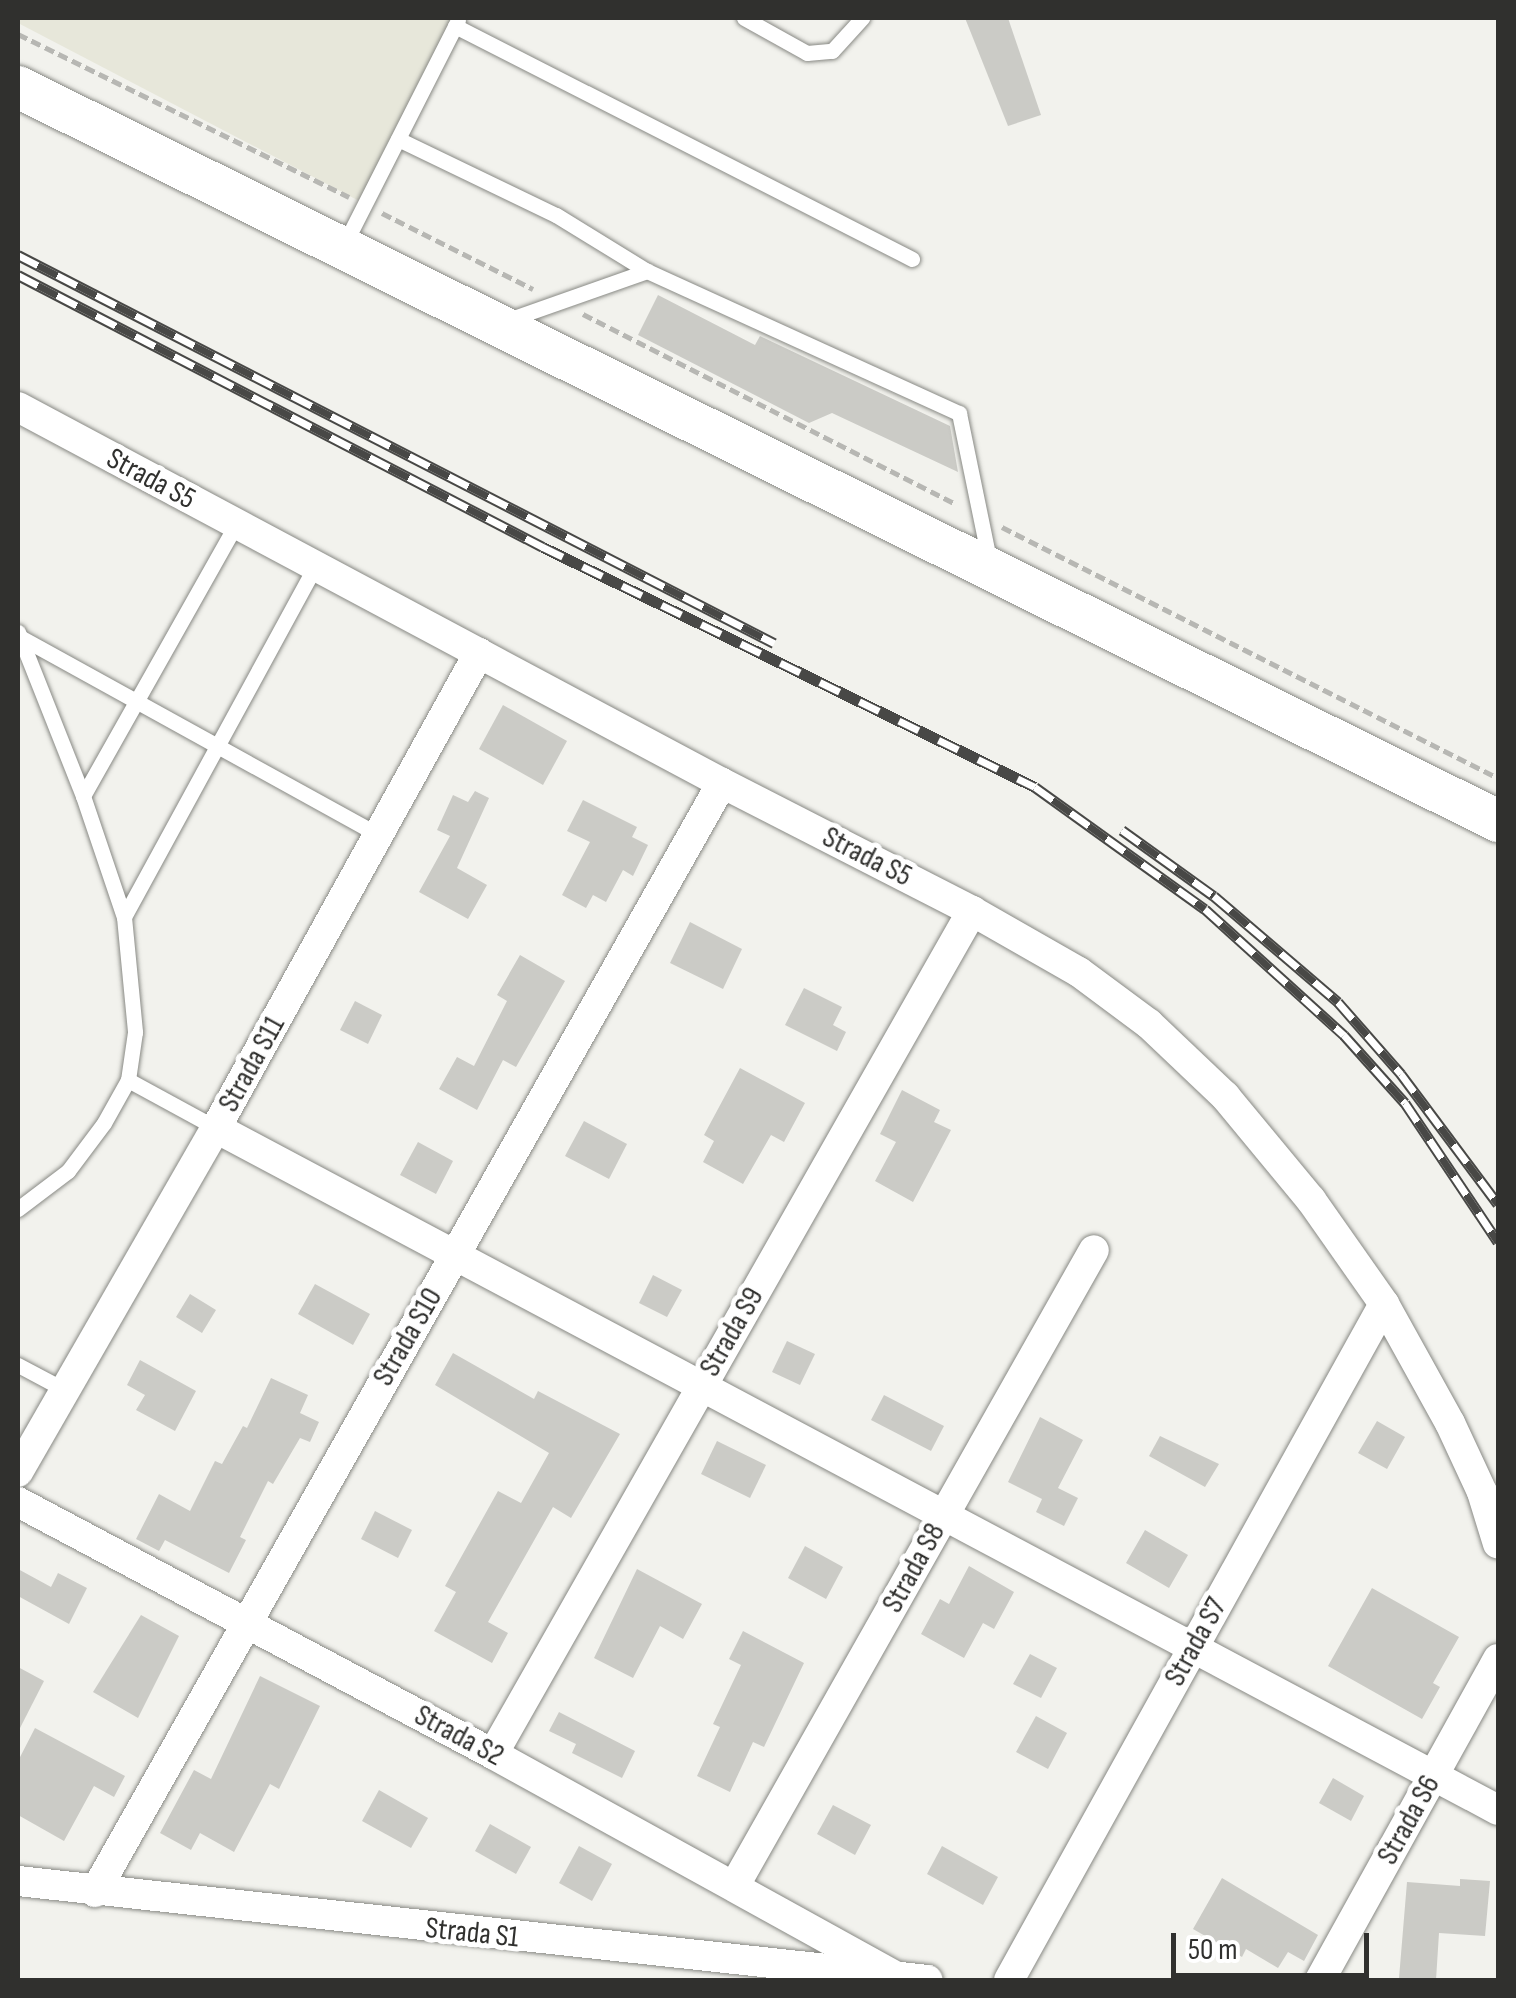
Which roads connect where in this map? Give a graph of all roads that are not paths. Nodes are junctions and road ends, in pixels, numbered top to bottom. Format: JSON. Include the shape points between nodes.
{"nodes":[{"id":1,"x":744,"y":18,"type":"edge"},
{"id":2,"x":862,"y":18,"type":"edge"},
{"id":3,"x":457,"y":22,"type":"edge"},
{"id":4,"x":18,"y":87,"type":"edge"},
{"id":5,"x":398,"y":138,"type":"junction"},
{"id":6,"x":342,"y":249,"type":"junction"},
{"id":7,"x":912,"y":260,"type":"dead end"},
{"id":8,"x":647,"y":271,"type":"junction"},
{"id":9,"x":495,"y":324,"type":"junction"},
{"id":10,"x":18,"y":407,"type":"edge"},
{"id":11,"x":236,"y":524,"type":"junction"},
{"id":12,"x":315,"y":567,"type":"junction"},
{"id":13,"x":992,"y":573,"type":"junction"},
{"id":14,"x":19,"y":634,"type":"edge"},
{"id":15,"x":480,"y":654,"type":"junction"},
{"id":16,"x":137,"y":702,"type":"junction"},
{"id":17,"x":220,"y":747,"type":"junction"},
{"id":18,"x":722,"y":783,"type":"junction"},
{"id":19,"x":83,"y":796,"type":"junction"},
{"id":20,"x":1498,"y":821,"type":"edge"},
{"id":21,"x":379,"y":835,"type":"junction"},
{"id":22,"x":972,"y":910,"type":"junction"},
{"id":23,"x":124,"y":917,"type":"junction"},
{"id":24,"x":128,"y":1080,"type":"junction"},
{"id":25,"x":216,"y":1128,"type":"junction"},
{"id":26,"x":18,"y":1209,"type":"edge"},
{"id":27,"x":1094,"y":1250,"type":"dead end"},
{"id":28,"x":455,"y":1255,"type":"junction"},
{"id":29,"x":1384,"y":1304,"type":"junction"},
{"id":30,"x":18,"y":1365,"type":"edge"},
{"id":31,"x":702,"y":1386,"type":"junction"},
{"id":32,"x":65,"y":1390,"type":"junction"},
{"id":33,"x":18,"y":1472,"type":"edge"},
{"id":34,"x":18,"y":1502,"type":"edge"},
{"id":35,"x":944,"y":1515,"type":"junction"},
{"id":36,"x":1498,"y":1544,"type":"edge"},
{"id":37,"x":246,"y":1621,"type":"junction"},
{"id":38,"x":1193,"y":1648,"type":"junction"},
{"id":39,"x":1498,"y":1659,"type":"edge"},
{"id":40,"x":493,"y":1754,"type":"junction"},
{"id":41,"x":1434,"y":1776,"type":"junction"},
{"id":42,"x":1498,"y":1810,"type":"edge"},
{"id":43,"x":18,"y":1881,"type":"edge"},
{"id":44,"x":735,"y":1885,"type":"junction"},
{"id":45,"x":95,"y":1892,"type":"junction"},
{"id":46,"x":913,"y":1979,"type":"edge"},
{"id":47,"x":1009,"y":1980,"type":"edge"},
{"id":48,"x":1320,"y":1980,"type":"edge"}],
"edges":[{"from":1,"to":2,"type":"lane","via":[[807,53],[832,51]]},
{"from":3,"to":5,"type":"lane"},
{"from":3,"to":7,"type":"lane"},
{"from":4,"to":6,"type":"main road"},
{"from":5,"to":6,"type":"lane"},
{"from":5,"to":8,"type":"lane","via":[[556,215]]},
{"from":6,"to":9,"type":"main road"},
{"from":8,"to":9,"type":"lane"},
{"from":8,"to":13,"type":"lane","via":[[958,412]]},
{"from":9,"to":13,"type":"main road"},
{"from":10,"to":11,"type":"street","name":"Strada S5"},
{"from":11,"to":12,"type":"street","name":"Strada S5"},
{"from":11,"to":16,"type":"lane"},
{"from":12,"to":15,"type":"street","name":"Strada S5"},
{"from":12,"to":17,"type":"lane"},
{"from":13,"to":20,"type":"main road"},
{"from":14,"to":16,"type":"lane"},
{"from":14,"to":19,"type":"lane"},
{"from":15,"to":18,"type":"street","name":"Strada S5"},
{"from":15,"to":21,"type":"street","name":"Strada S11"},
{"from":16,"to":17,"type":"lane"},
{"from":16,"to":19,"type":"lane"},
{"from":17,"to":21,"type":"lane"},
{"from":17,"to":23,"type":"lane"},
{"from":18,"to":22,"type":"street","name":"Strada S5"},
{"from":18,"to":28,"type":"street","name":"Strada S10"},
{"from":19,"to":23,"type":"lane"},
{"from":21,"to":25,"type":"street","name":"Strada S11"},
{"from":22,"to":29,"type":"street","name":"Strada S5","via":[[1079,972],[1149,1024],[1237,1111]]},
{"from":22,"to":31,"type":"street","name":"Strada S9"},
{"from":23,"to":24,"type":"lane","via":[[134,997]]},
{"from":24,"to":25,"type":"lane"},
{"from":24,"to":26,"type":"lane","via":[[68,1171]]},
{"from":25,"to":28,"type":"street"},
{"from":25,"to":32,"type":"street","name":"Strada S11"},
{"from":27,"to":35,"type":"street","name":"Strada S8"},
{"from":28,"to":31,"type":"street"},
{"from":28,"to":37,"type":"street","name":"Strada S10"},
{"from":29,"to":36,"type":"street","name":"Strada S5","via":[[1450,1423]]},
{"from":29,"to":38,"type":"street","name":"Strada S7"},
{"from":30,"to":32,"type":"lane"},
{"from":31,"to":35,"type":"street"},
{"from":31,"to":40,"type":"street","name":"Strada S9"},
{"from":32,"to":33,"type":"street","name":"Strada S11"},
{"from":34,"to":37,"type":"street","name":"Strada S2"},
{"from":35,"to":38,"type":"street"},
{"from":35,"to":44,"type":"street","name":"Strada S8"},
{"from":37,"to":40,"type":"street","name":"Strada S2"},
{"from":37,"to":45,"type":"street","name":"Strada S10"},
{"from":38,"to":41,"type":"street"},
{"from":38,"to":47,"type":"street","name":"Strada S7"},
{"from":39,"to":41,"type":"street","name":"Strada S6"},
{"from":40,"to":44,"type":"street","name":"Strada S2"},
{"from":41,"to":42,"type":"street"},
{"from":41,"to":48,"type":"street","name":"Strada S6"},
{"from":43,"to":45,"type":"street","name":"Strada S1"},
{"from":44,"to":46,"type":"street","name":"Strada S2"},
{"from":45,"to":46,"type":"street","name":"Strada S1"}]}
